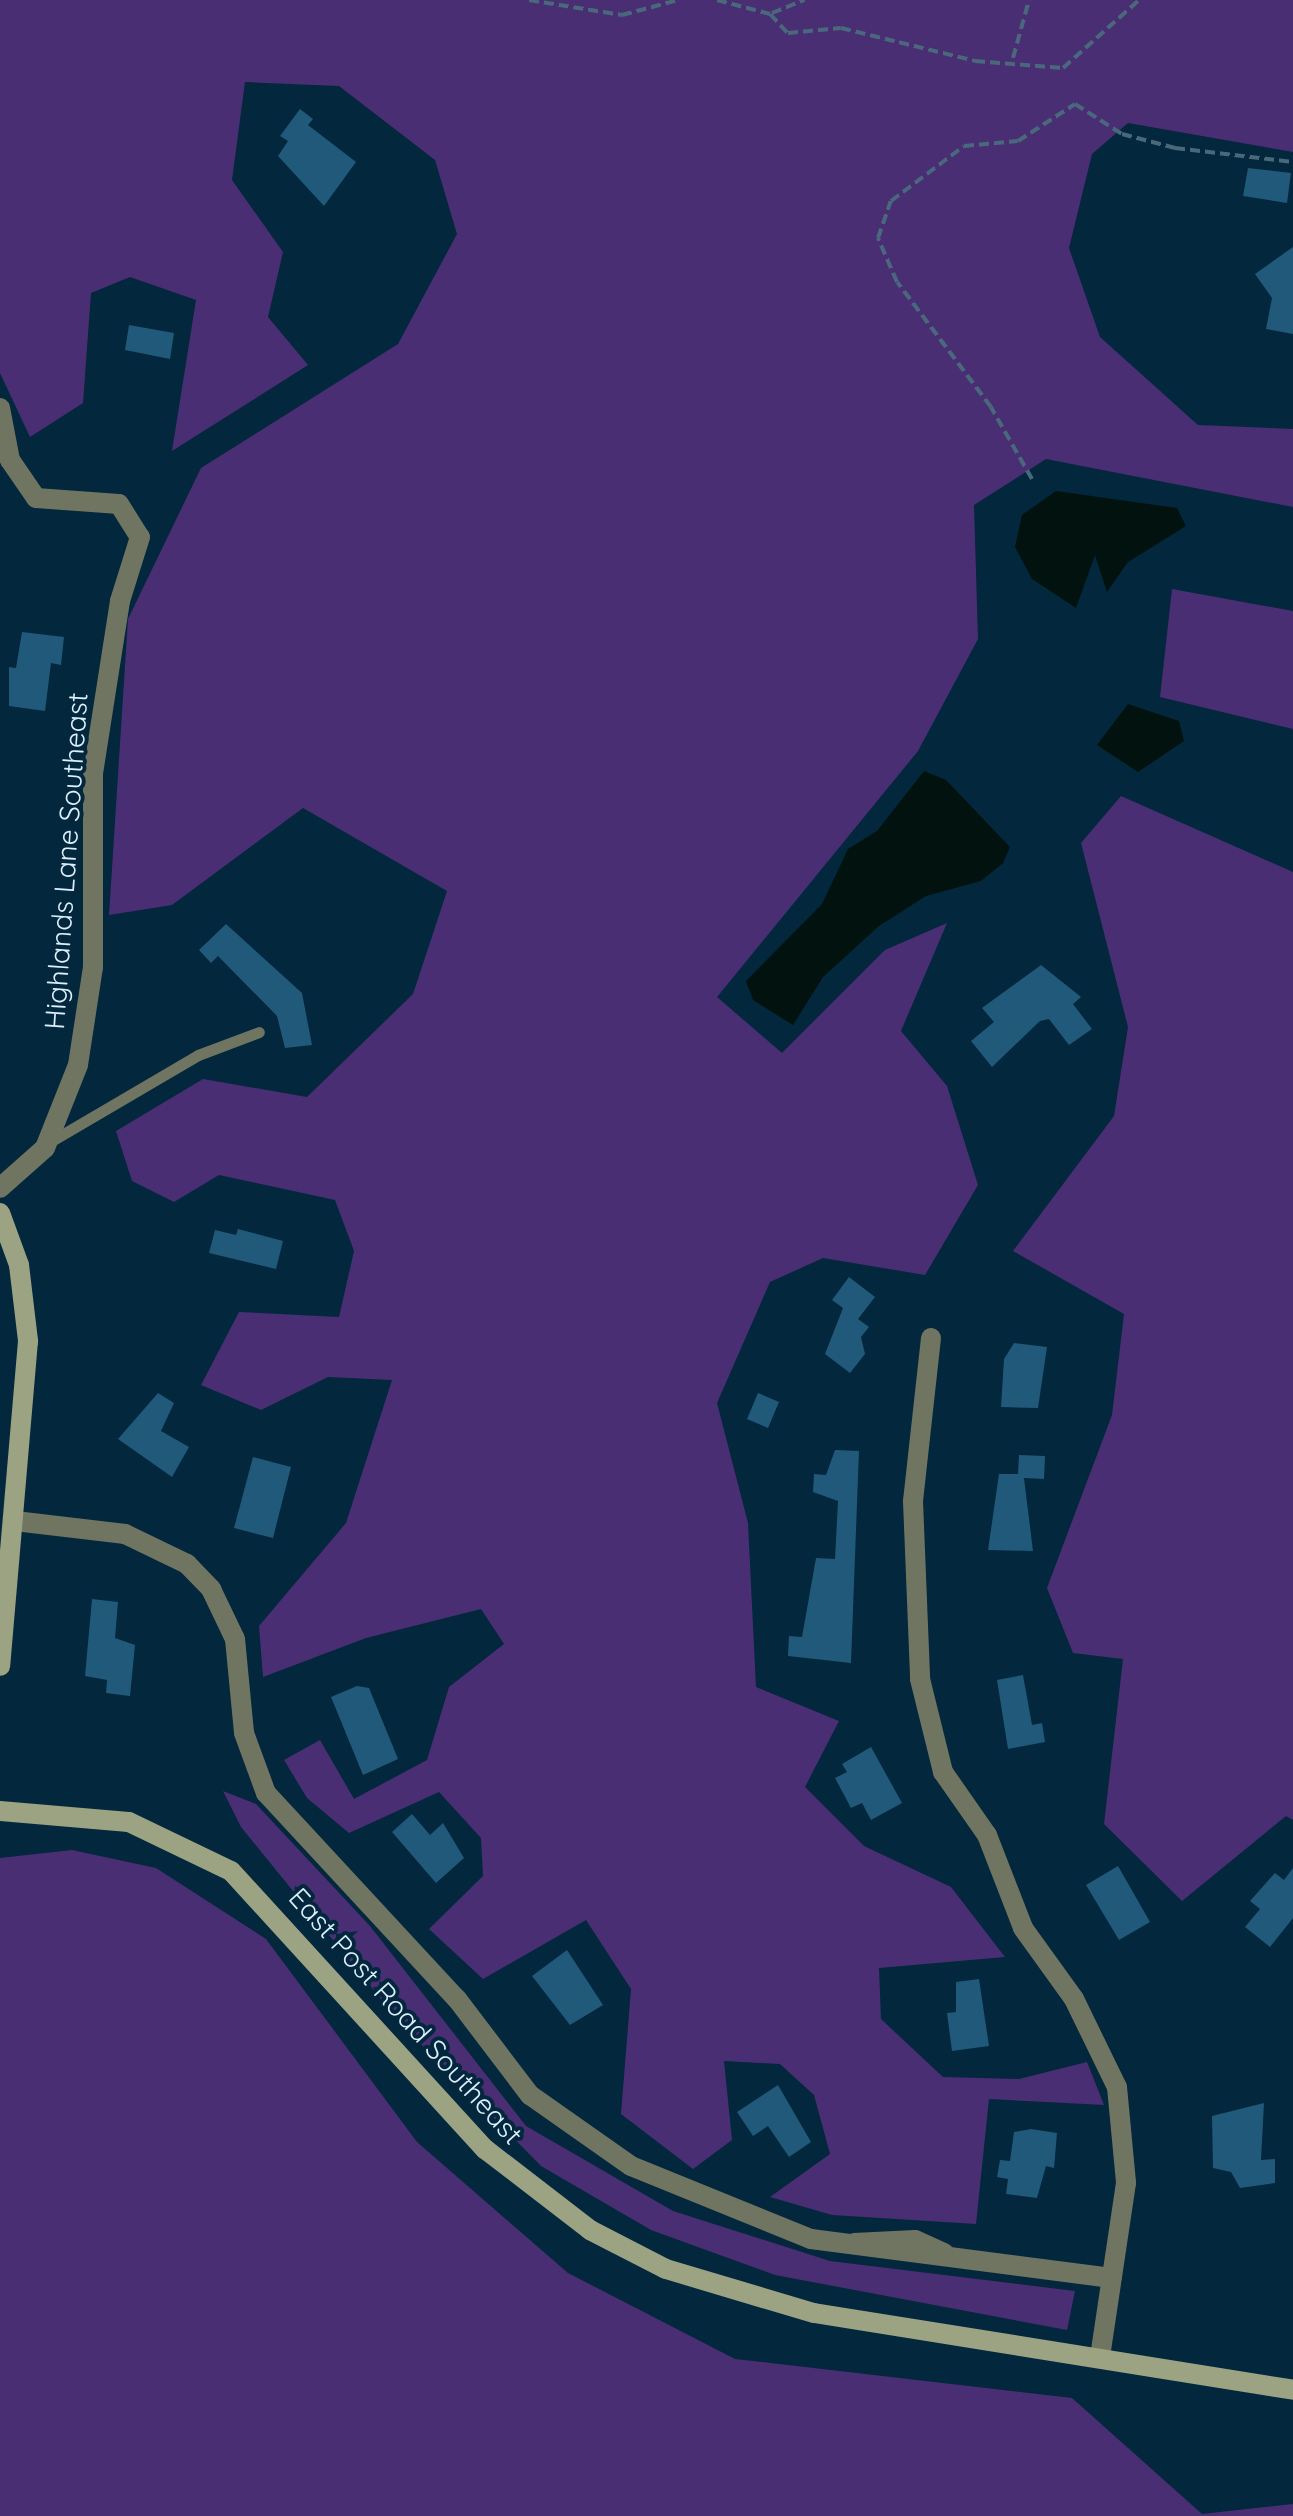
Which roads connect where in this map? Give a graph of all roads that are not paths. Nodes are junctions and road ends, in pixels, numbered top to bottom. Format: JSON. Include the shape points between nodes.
{"nodes":[{"id":1,"x":0,"y":408,"type":"edge"},
{"id":2,"x":259,"y":1032,"type":"dead end"},
{"id":3,"x":48,"y":1142,"type":"junction"},
{"id":4,"x":0,"y":1188,"type":"edge"},
{"id":5,"x":0,"y":1213,"type":"edge"},
{"id":6,"x":932,"y":1338,"type":"dead end"},
{"id":7,"x":16,"y":1521,"type":"junction"},
{"id":8,"x":0,"y":1666,"type":"edge"},
{"id":9,"x":0,"y":1811,"type":"edge"},
{"id":10,"x":1111,"y":2278,"type":"junction"},
{"id":11,"x":1100,"y":2358,"type":"junction"},
{"id":12,"x":1293,"y":2390,"type":"edge"}],
"edges":[{"from":1,"to":3,"type":"street","name":"Highlands Lane Southeast","via":[[10,460],[36,498],[58,505],[109,501],[131,516],[140,537],[93,774],[90,996],[78,1065]]},
{"from":2,"to":3,"type":"lane","via":[[198,1055]]},
{"from":3,"to":4,"type":"street","name":"Highlands Lane Southeast"},
{"from":5,"to":7,"type":"main road","via":[[19,1265],[28,1341]]},
{"from":6,"to":10,"type":"street","via":[[912,1501],[920,1679],[943,1772],[987,1835],[1023,1928],[1074,1999],[1117,2086],[1126,2183]]},
{"from":7,"to":8,"type":"main road"},
{"from":7,"to":10,"type":"street","via":[[126,1534],[186,1564],[211,1589],[235,1640],[244,1732],[266,1793],[479,2024],[530,2096],[676,2189],[811,2239],[915,2240],[944,2253]]},
{"from":9,"to":11,"type":"main road","name":"East Post Road Southeast","via":[[129,1822],[232,1871],[485,2149],[616,2245],[701,2283],[798,2309]]},
{"from":10,"to":11,"type":"street"},
{"from":11,"to":12,"type":"main road","name":"East Post Road Southeast"}]}
